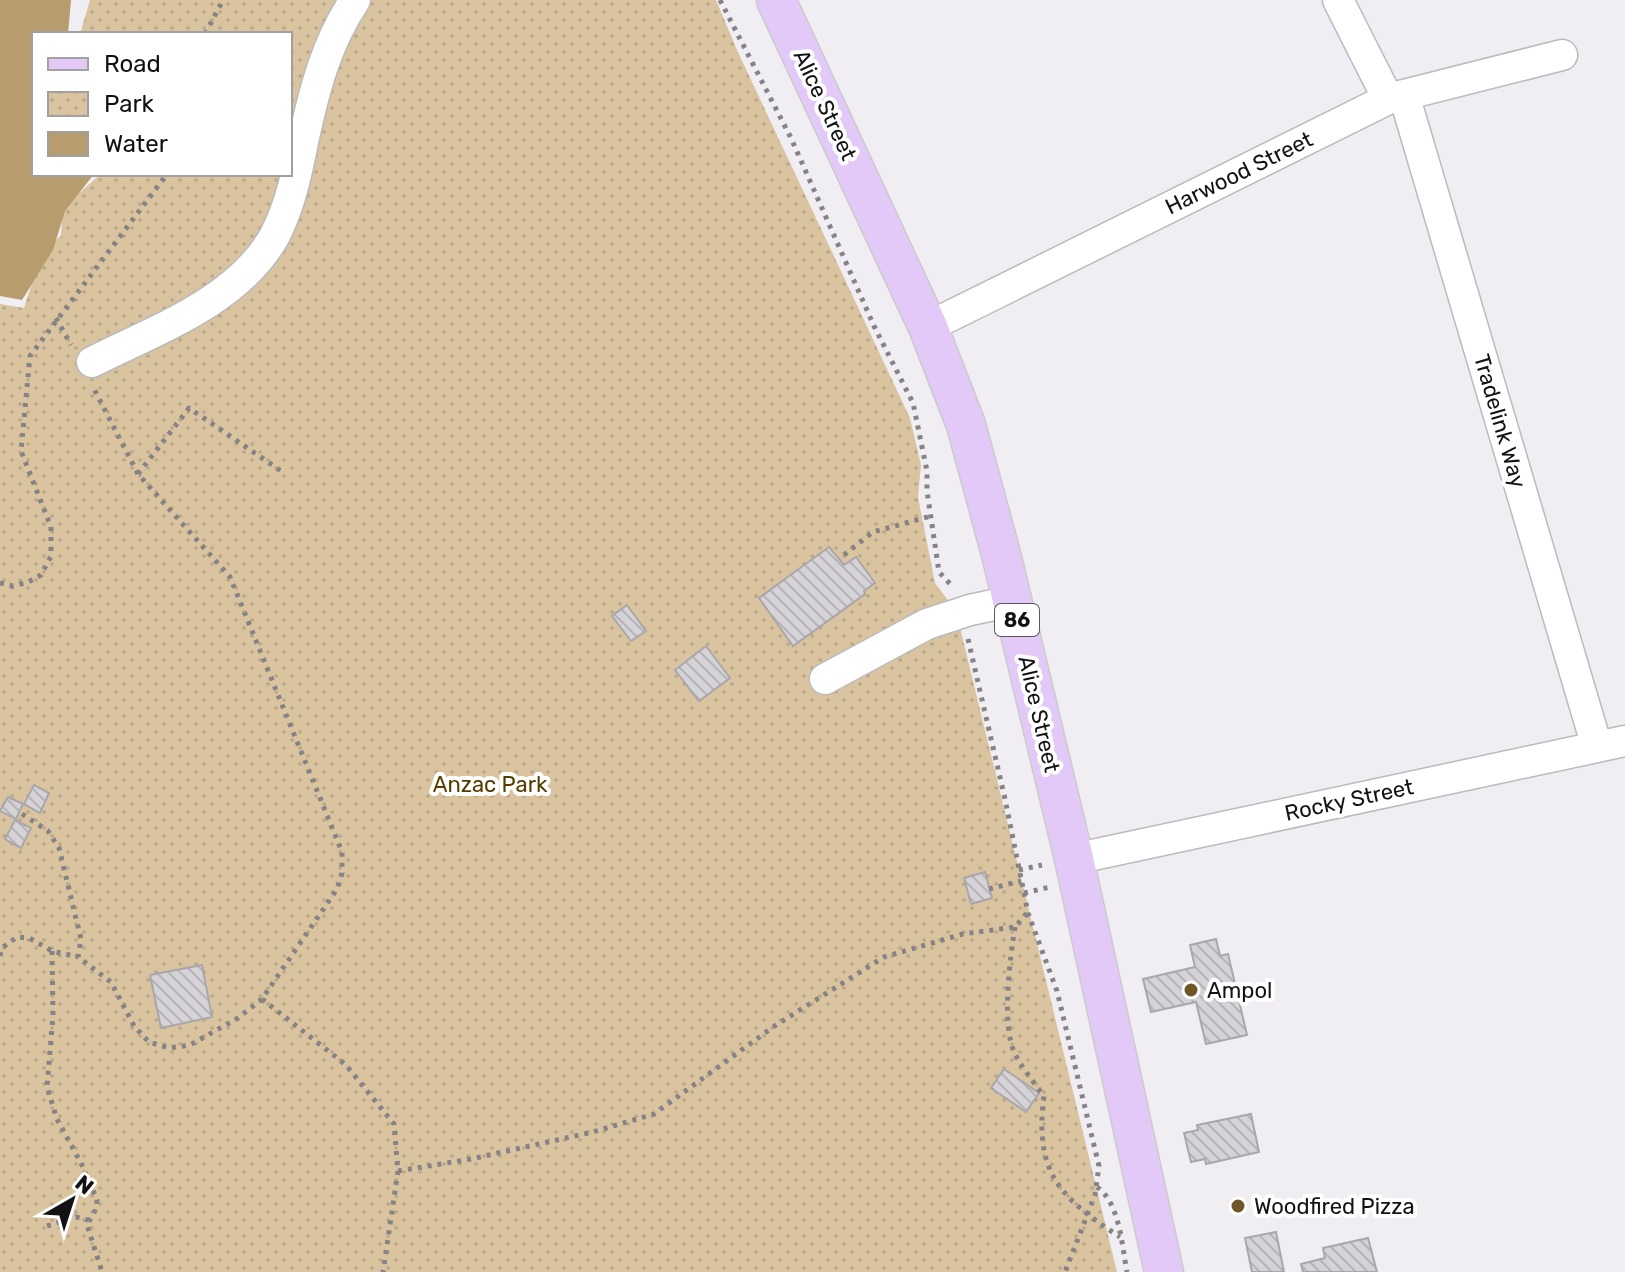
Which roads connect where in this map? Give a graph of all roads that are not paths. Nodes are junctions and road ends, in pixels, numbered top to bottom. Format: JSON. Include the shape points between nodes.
{"nodes":[{"id":1,"x":355,"y":0,"type":"edge"},
{"id":2,"x":776,"y":0,"type":"edge"},
{"id":3,"x":1338,"y":0,"type":"edge"},
{"id":4,"x":1562,"y":55,"type":"dead end"},
{"id":5,"x":1396,"y":97,"type":"junction"},
{"id":6,"x":928,"y":327,"type":"junction"},
{"id":7,"x":87,"y":367,"type":"road end"},
{"id":8,"x":1012,"y":601,"type":"junction"},
{"id":9,"x":825,"y":679,"type":"dead end"},
{"id":10,"x":1611,"y":744,"type":"edge"},
{"id":11,"x":1057,"y":870,"type":"junction"},
{"id":12,"x":1164,"y":1272,"type":"edge"}],
"edges":[{"from":1,"to":7,"type":"street","via":[[328,50],[314,91],[292,193],[256,262],[191,312]]},
{"from":2,"to":6,"type":"main road","name":"Alice Street","number":"86"},
{"from":3,"to":5,"type":"street","name":"Tradelink Way"},
{"from":4,"to":5,"type":"street","name":"Harwood Street"},
{"from":5,"to":6,"type":"street","name":"Harwood Street"},
{"from":5,"to":10,"type":"street","name":"Tradelink Way"},
{"from":6,"to":8,"type":"main road","name":"Alice Street","number":"86","via":[[966,425]]},
{"from":8,"to":9,"type":"street","via":[[927,624]]},
{"from":8,"to":11,"type":"main road","name":"Alice Street","number":"86"},
{"from":10,"to":11,"type":"street","name":"Rocky Street"},
{"from":11,"to":12,"type":"main road","name":"Alice Street","number":"86"}]}
